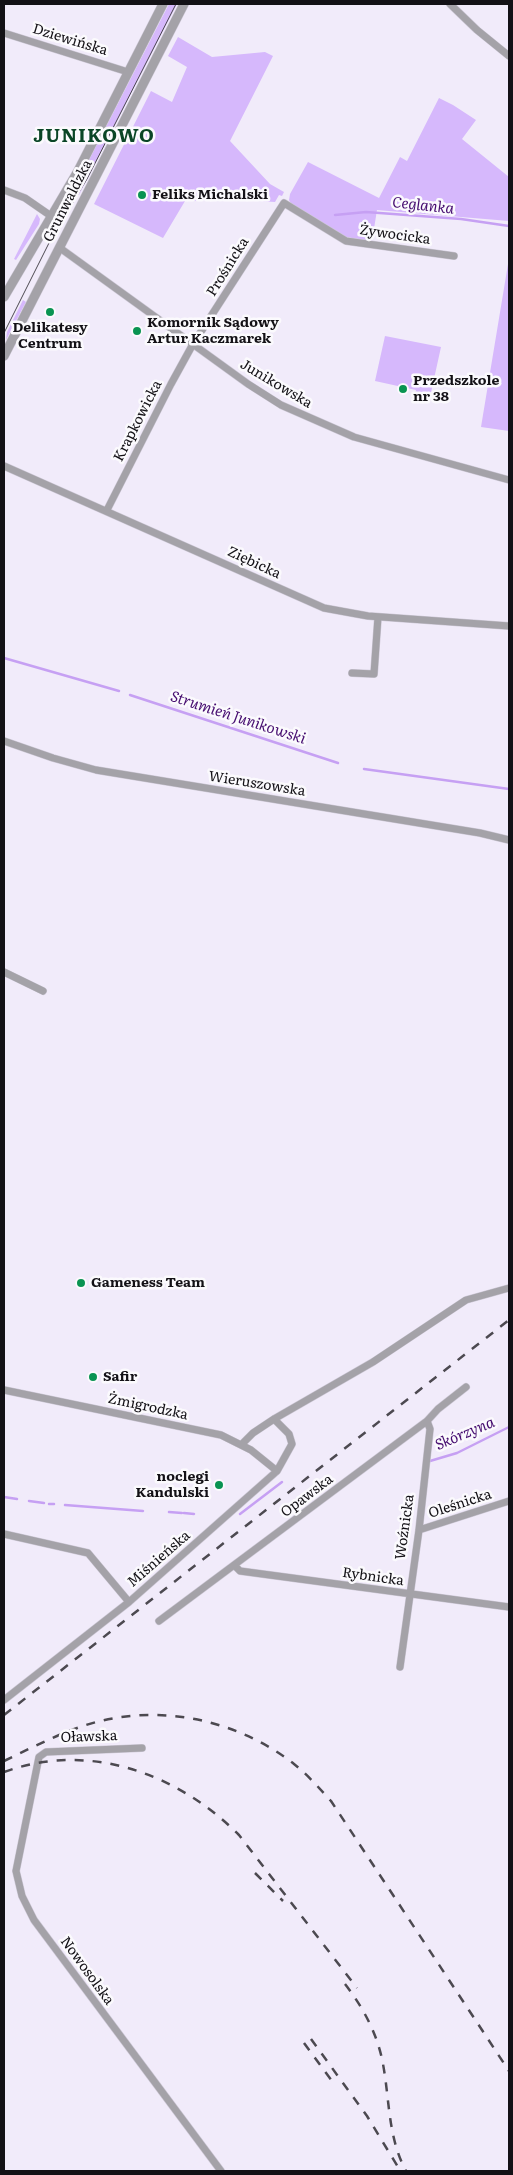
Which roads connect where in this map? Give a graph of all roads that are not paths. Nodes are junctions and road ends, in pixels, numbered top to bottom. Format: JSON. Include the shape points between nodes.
{"nodes":[{"id":1,"x":162,"y":4,"type":"edge"},
{"id":2,"x":184,"y":4,"type":"edge"},
{"id":3,"x":450,"y":4,"type":"edge"},
{"id":4,"x":4,"y":33,"type":"edge"},
{"id":5,"x":509,"y":56,"type":"edge"},
{"id":6,"x":128,"y":72,"type":"junction"},
{"id":7,"x":4,"y":190,"type":"edge"},
{"id":8,"x":284,"y":203,"type":"joint"},
{"id":9,"x":51,"y":216,"type":"junction"},
{"id":10,"x":60,"y":248,"type":"junction"},
{"id":11,"x":454,"y":256,"type":"dead end"},
{"id":12,"x":4,"y":297,"type":"edge"},
{"id":13,"x":193,"y":344,"type":"junction"},
{"id":14,"x":4,"y":356,"type":"edge"},
{"id":15,"x":4,"y":466,"type":"edge"},
{"id":16,"x":509,"y":480,"type":"edge"},
{"id":17,"x":107,"y":510,"type":"junction"},
{"id":18,"x":378,"y":617,"type":"junction"},
{"id":19,"x":509,"y":626,"type":"edge"},
{"id":20,"x":352,"y":673,"type":"dead end"},
{"id":21,"x":4,"y":741,"type":"edge"},
{"id":22,"x":509,"y":840,"type":"edge"},
{"id":23,"x":4,"y":972,"type":"edge"},
{"id":24,"x":42,"y":991,"type":"dead end"},
{"id":25,"x":509,"y":1288,"type":"edge"},
{"id":26,"x":466,"y":1387,"type":"dead end"},
{"id":27,"x":4,"y":1390,"type":"edge"},
{"id":28,"x":274,"y":1419,"type":"junction"},
{"id":29,"x":427,"y":1421,"type":"junction"},
{"id":30,"x":242,"y":1444,"type":"junction"},
{"id":31,"x":277,"y":1471,"type":"junction"},
{"id":32,"x":509,"y":1501,"type":"edge"},
{"id":33,"x":419,"y":1530,"type":"junction"},
{"id":34,"x":4,"y":1534,"type":"edge"},
{"id":35,"x":235,"y":1566,"type":"junction"},
{"id":36,"x":409,"y":1594,"type":"junction"},
{"id":37,"x":129,"y":1602,"type":"junction"},
{"id":38,"x":509,"y":1607,"type":"edge"},
{"id":39,"x":159,"y":1622,"type":"dead end"},
{"id":40,"x":400,"y":1667,"type":"dead end"},
{"id":41,"x":4,"y":1700,"type":"edge"},
{"id":42,"x":142,"y":1748,"type":"dead end"},
{"id":43,"x":39,"y":1757,"type":"joint"},
{"id":44,"x":221,"y":2171,"type":"edge"}],
"edges":[{"from":1,"to":6,"type":"street","name":"Grunwaldzka"},
{"from":2,"to":10,"type":"street","name":"Grunwaldzka"},
{"from":3,"to":5,"type":"street"},
{"from":4,"to":6,"type":"street","name":"Dziewińska"},
{"from":6,"to":9,"type":"street","name":"Grunwaldzka","via":[[78,171]]},
{"from":7,"to":9,"type":"street","via":[[24,198]]},
{"from":8,"to":11,"type":"street","name":"Żywocicka","via":[[346,241]]},
{"from":8,"to":13,"type":"street","name":"Prośnicka"},
{"from":9,"to":12,"type":"street","name":"Grunwaldzka"},
{"from":10,"to":13,"type":"street","name":"Junikowska"},
{"from":10,"to":14,"type":"street","name":"Grunwaldzka"},
{"from":13,"to":16,"type":"street","name":"Junikowska","via":[[281,405],[345,434]]},
{"from":13,"to":17,"type":"street","name":"Krapkowicka"},
{"from":15,"to":17,"type":"street","name":"Ziębicka"},
{"from":17,"to":18,"type":"street","name":"Ziębicka","via":[[302,599],[332,609]]},
{"from":18,"to":19,"type":"street","name":"Ziębicka"},
{"from":18,"to":20,"type":"street","via":[[374,674]]},
{"from":21,"to":22,"type":"street","name":"Wieruszowska","via":[[96,770]]},
{"from":23,"to":24,"type":"street"},
{"from":25,"to":28,"type":"street","via":[[466,1300],[373,1362]]},
{"from":26,"to":29,"type":"street","name":"Opawska"},
{"from":27,"to":30,"type":"street","name":"Żmigrodzka","via":[[221,1435]]},
{"from":28,"to":30,"type":"street"},
{"from":28,"to":31,"type":"street","name":"Miśnieńska","via":[[289,1434],[292,1444]]},
{"from":29,"to":33,"type":"street","name":"Woźnicka","via":[[430,1429]]},
{"from":29,"to":35,"type":"street","name":"Opawska"},
{"from":30,"to":31,"type":"street","name":"Żmigrodzka"},
{"from":31,"to":37,"type":"street","name":"Miśnieńska"},
{"from":32,"to":33,"type":"street","name":"Oleśnicka"},
{"from":33,"to":36,"type":"street","name":"Woźnicka"},
{"from":34,"to":37,"type":"street","via":[[88,1553]]},
{"from":35,"to":36,"type":"street","name":"Rybnicka","via":[[240,1571]]},
{"from":35,"to":39,"type":"street","name":"Opawska"},
{"from":36,"to":38,"type":"street","name":"Rybnicka"},
{"from":36,"to":40,"type":"street","name":"Woźnicka"},
{"from":37,"to":41,"type":"street","name":"Miśnieńska"},
{"from":42,"to":43,"type":"street","name":"Oławska","via":[[46,1752]]},
{"from":43,"to":44,"type":"street","name":"Nowosolska","via":[[16,1871],[22,1896],[34,1920]]}]}
